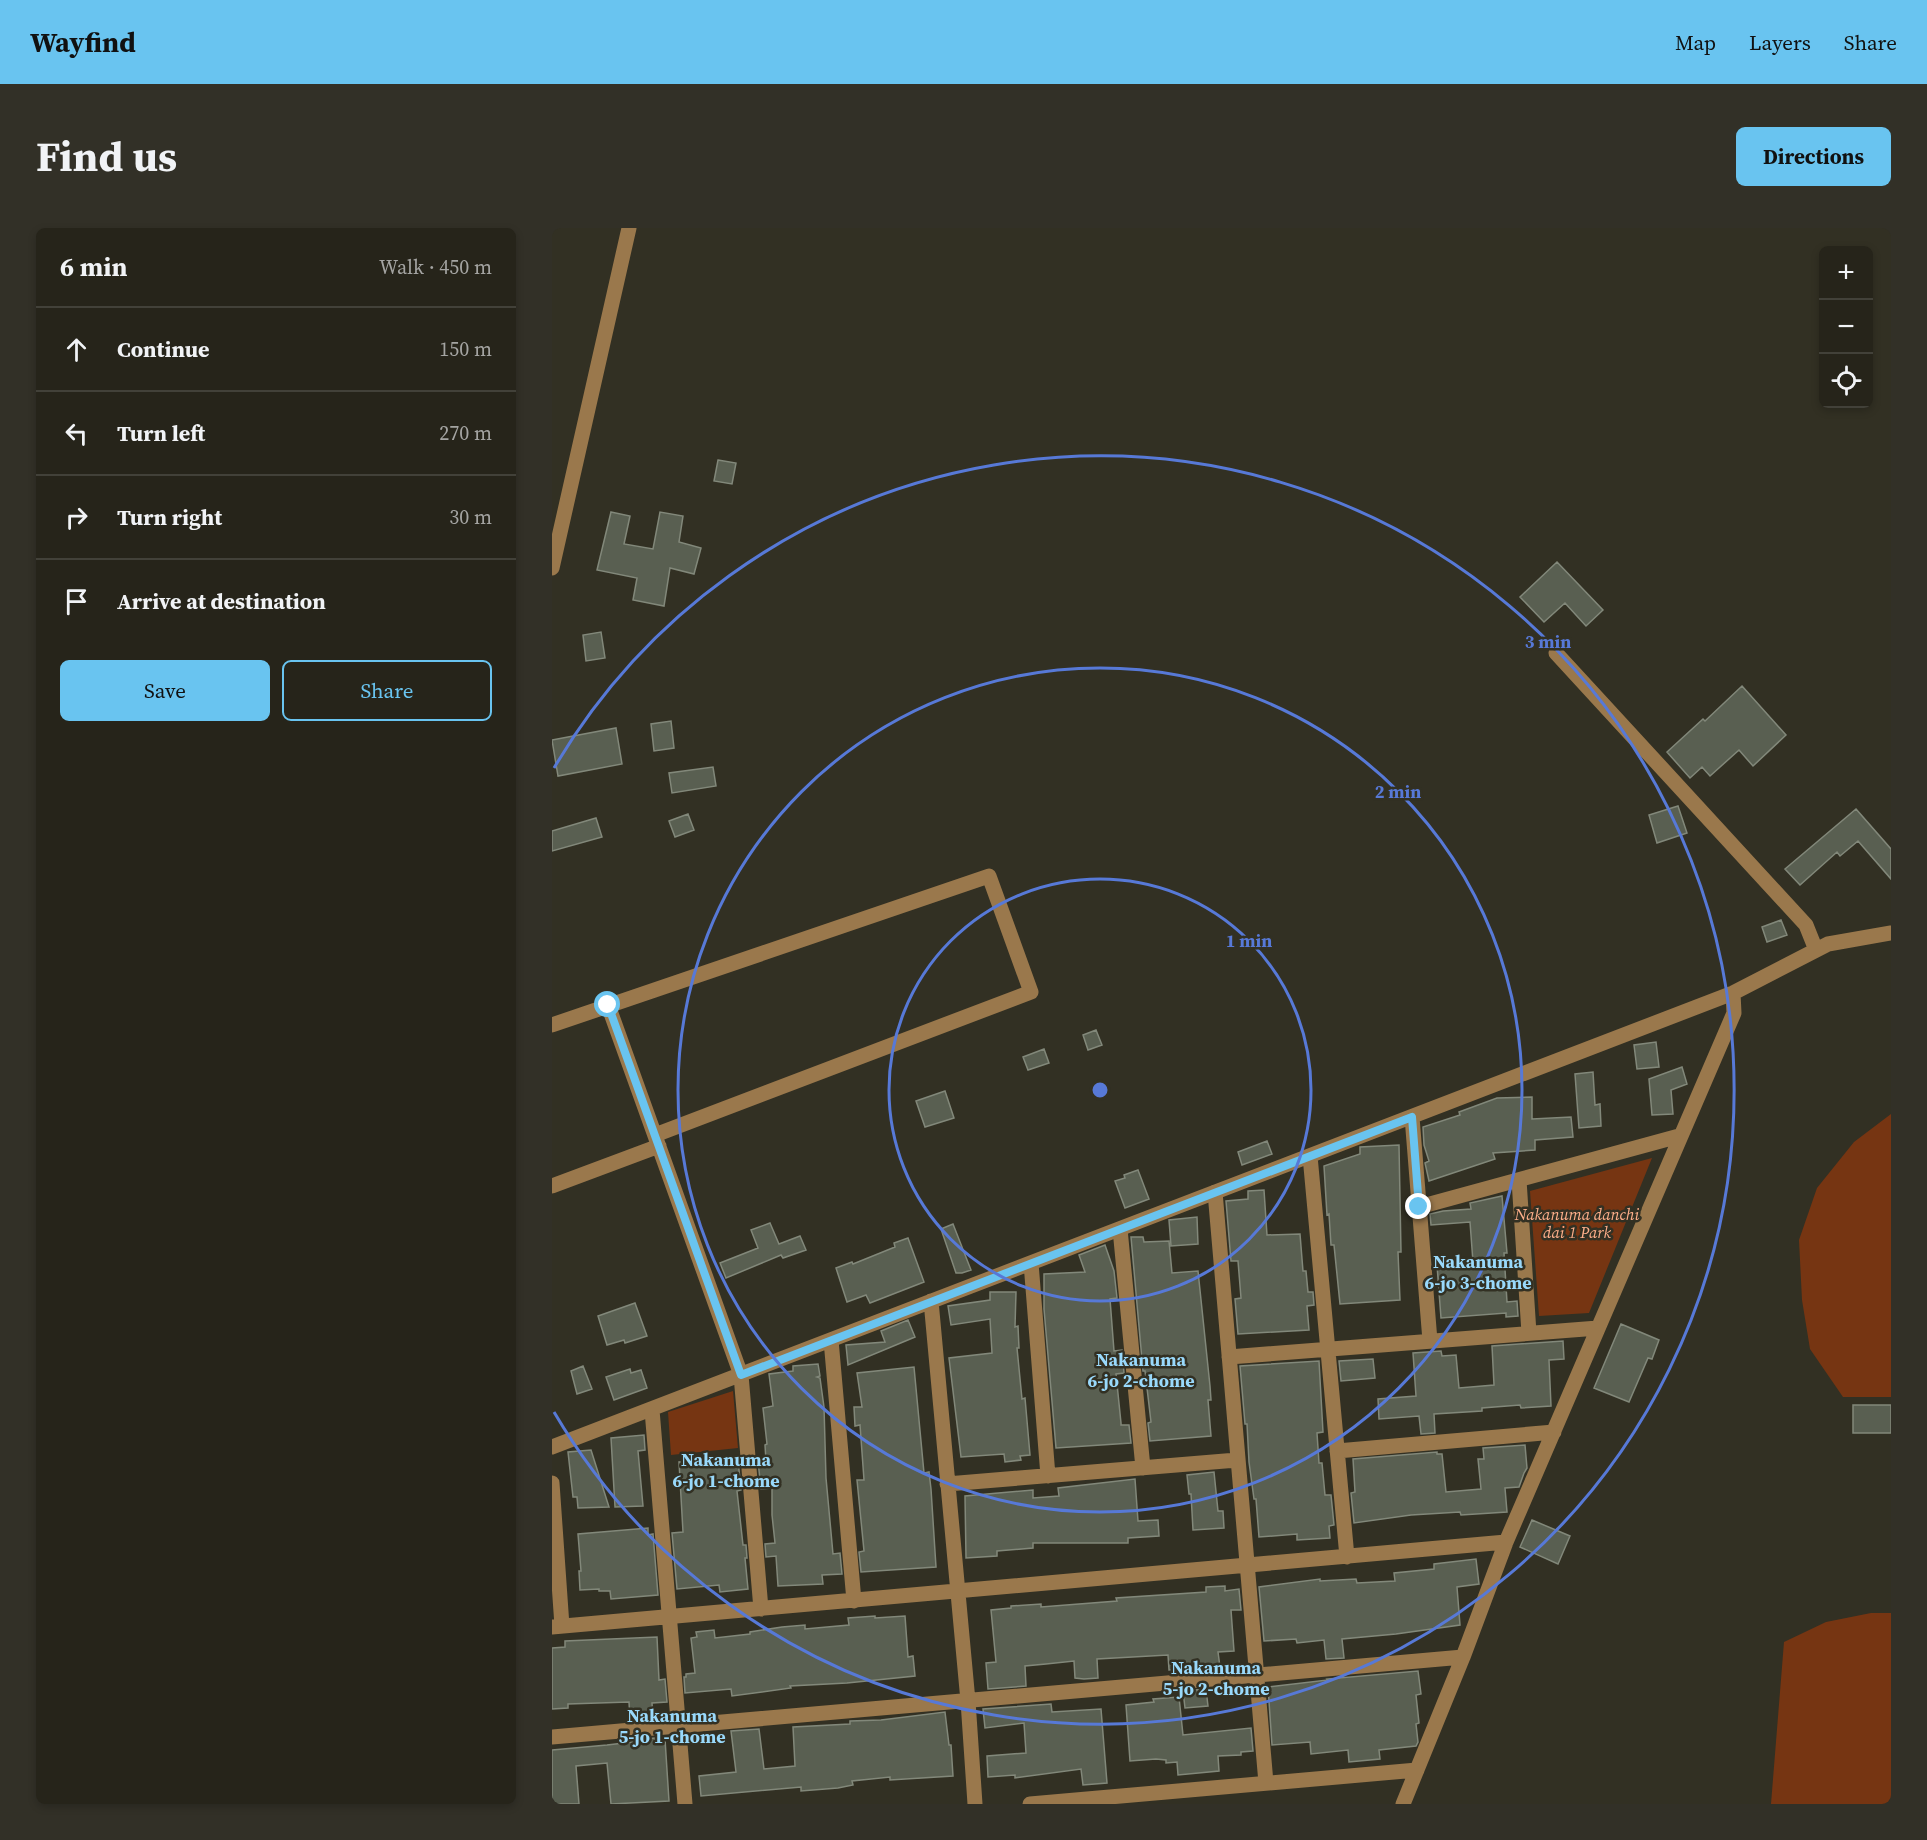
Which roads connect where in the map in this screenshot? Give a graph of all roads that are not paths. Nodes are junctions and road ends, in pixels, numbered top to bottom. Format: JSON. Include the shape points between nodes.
{"nodes":[{"id":1,"x":629,"y":228,"type":"edge"},
{"id":2,"x":552,"y":568,"type":"edge"},
{"id":3,"x":1556,"y":653,"type":"dead end"},
{"id":4,"x":1891,"y":933,"type":"edge"},
{"id":5,"x":1816,"y":950,"type":"junction"},
{"id":6,"x":1733,"y":993,"type":"junction"},
{"id":7,"x":608,"y":1005,"type":"junction"},
{"id":8,"x":552,"y":1025,"type":"edge"},
{"id":9,"x":1412,"y":1117,"type":"junction"},
{"id":10,"x":1679,"y":1136,"type":"junction"},
{"id":11,"x":657,"y":1140,"type":"junction"},
{"id":12,"x":1310,"y":1156,"type":"junction"},
{"id":13,"x":1519,"y":1180,"type":"junction"},
{"id":14,"x":552,"y":1185,"type":"edge"},
{"id":15,"x":1215,"y":1192,"type":"junction"},
{"id":16,"x":1419,"y":1207,"type":"junction"},
{"id":17,"x":1120,"y":1229,"type":"junction"},
{"id":18,"x":1031,"y":1263,"type":"junction"},
{"id":19,"x":931,"y":1301,"type":"junction"},
{"id":20,"x":1598,"y":1328,"type":"junction"},
{"id":21,"x":1529,"y":1333,"type":"junction"},
{"id":22,"x":831,"y":1340,"type":"junction"},
{"id":23,"x":1430,"y":1341,"type":"junction"},
{"id":24,"x":1327,"y":1349,"type":"junction"},
{"id":25,"x":1229,"y":1357,"type":"junction"},
{"id":26,"x":741,"y":1375,"type":"junction"},
{"id":27,"x":652,"y":1410,"type":"junction"},
{"id":28,"x":1554,"y":1432,"type":"junction"},
{"id":29,"x":552,"y":1448,"type":"edge"},
{"id":30,"x":1337,"y":1451,"type":"junction"},
{"id":31,"x":1237,"y":1460,"type":"junction"},
{"id":32,"x":1143,"y":1468,"type":"junction"},
{"id":33,"x":1048,"y":1476,"type":"junction"},
{"id":34,"x":552,"y":1483,"type":"edge"},
{"id":35,"x":947,"y":1484,"type":"junction"},
{"id":36,"x":1506,"y":1542,"type":"junction"},
{"id":37,"x":1347,"y":1557,"type":"junction"},
{"id":38,"x":1246,"y":1566,"type":"junction"},
{"id":39,"x":957,"y":1592,"type":"junction"},
{"id":40,"x":854,"y":1600,"type":"junction"},
{"id":41,"x":761,"y":1609,"type":"junction"},
{"id":42,"x":669,"y":1617,"type":"junction"},
{"id":43,"x":557,"y":1627,"type":"edge"},
{"id":44,"x":1463,"y":1657,"type":"junction"},
{"id":45,"x":1256,"y":1676,"type":"junction"},
{"id":46,"x":968,"y":1701,"type":"junction"},
{"id":47,"x":678,"y":1726,"type":"junction"},
{"id":48,"x":552,"y":1737,"type":"edge"},
{"id":49,"x":1417,"y":1770,"type":"junction"},
{"id":50,"x":1266,"y":1783,"type":"junction"},
{"id":51,"x":1093,"y":1801,"type":"edge"},
{"id":52,"x":686,"y":1804,"type":"edge"},
{"id":53,"x":975,"y":1804,"type":"edge"},
{"id":54,"x":1030,"y":1804,"type":"edge"},
{"id":55,"x":1403,"y":1804,"type":"edge"}],
"edges":[{"from":1,"to":2,"type":"street"},
{"from":3,"to":5,"type":"street","via":[[1806,926]]},
{"from":4,"to":5,"type":"street","via":[[1828,944]]},
{"from":5,"to":6,"type":"street"},
{"from":6,"to":9,"type":"street"},
{"from":6,"to":10,"type":"street","via":[[1734,1013]]},
{"from":7,"to":8,"type":"street"},
{"from":7,"to":11,"type":"street"},
{"from":7,"to":11,"type":"street","via":[[989,876],[1030,992]]},
{"from":9,"to":12,"type":"street"},
{"from":9,"to":16,"type":"street"},
{"from":10,"to":13,"type":"street"},
{"from":10,"to":20,"type":"street"},
{"from":11,"to":14,"type":"street"},
{"from":11,"to":26,"type":"street"},
{"from":12,"to":15,"type":"street"},
{"from":12,"to":24,"type":"street"},
{"from":13,"to":16,"type":"street"},
{"from":13,"to":21,"type":"street"},
{"from":15,"to":17,"type":"street"},
{"from":15,"to":25,"type":"street"},
{"from":16,"to":23,"type":"street"},
{"from":17,"to":18,"type":"street"},
{"from":17,"to":32,"type":"street"},
{"from":18,"to":19,"type":"street"},
{"from":18,"to":33,"type":"street"},
{"from":19,"to":22,"type":"street"},
{"from":19,"to":35,"type":"street"},
{"from":20,"to":21,"type":"street"},
{"from":20,"to":28,"type":"street"},
{"from":21,"to":23,"type":"street"},
{"from":22,"to":26,"type":"street"},
{"from":22,"to":40,"type":"street"},
{"from":23,"to":24,"type":"street"},
{"from":24,"to":25,"type":"street"},
{"from":24,"to":30,"type":"street"},
{"from":25,"to":31,"type":"street"},
{"from":26,"to":27,"type":"street"},
{"from":26,"to":41,"type":"street"},
{"from":27,"to":29,"type":"street"},
{"from":27,"to":42,"type":"street"},
{"from":28,"to":30,"type":"street"},
{"from":28,"to":36,"type":"street"},
{"from":30,"to":37,"type":"street"},
{"from":31,"to":32,"type":"street"},
{"from":31,"to":38,"type":"street"},
{"from":32,"to":33,"type":"street"},
{"from":33,"to":35,"type":"street"},
{"from":34,"to":43,"type":"street"},
{"from":35,"to":39,"type":"street"},
{"from":36,"to":37,"type":"street"},
{"from":36,"to":44,"type":"street"},
{"from":37,"to":38,"type":"street"},
{"from":38,"to":39,"type":"street"},
{"from":38,"to":45,"type":"street"},
{"from":39,"to":40,"type":"street"},
{"from":39,"to":46,"type":"street"},
{"from":40,"to":41,"type":"street"},
{"from":41,"to":42,"type":"street"},
{"from":42,"to":43,"type":"street"},
{"from":42,"to":47,"type":"street"},
{"from":44,"to":45,"type":"street"},
{"from":44,"to":49,"type":"street"},
{"from":45,"to":46,"type":"street"},
{"from":45,"to":50,"type":"street"},
{"from":46,"to":47,"type":"street"},
{"from":46,"to":53,"type":"street"},
{"from":47,"to":48,"type":"street"},
{"from":47,"to":52,"type":"street"},
{"from":49,"to":50,"type":"street"},
{"from":49,"to":55,"type":"street"},
{"from":50,"to":51,"type":"street"},
{"from":51,"to":54,"type":"street"}]}
